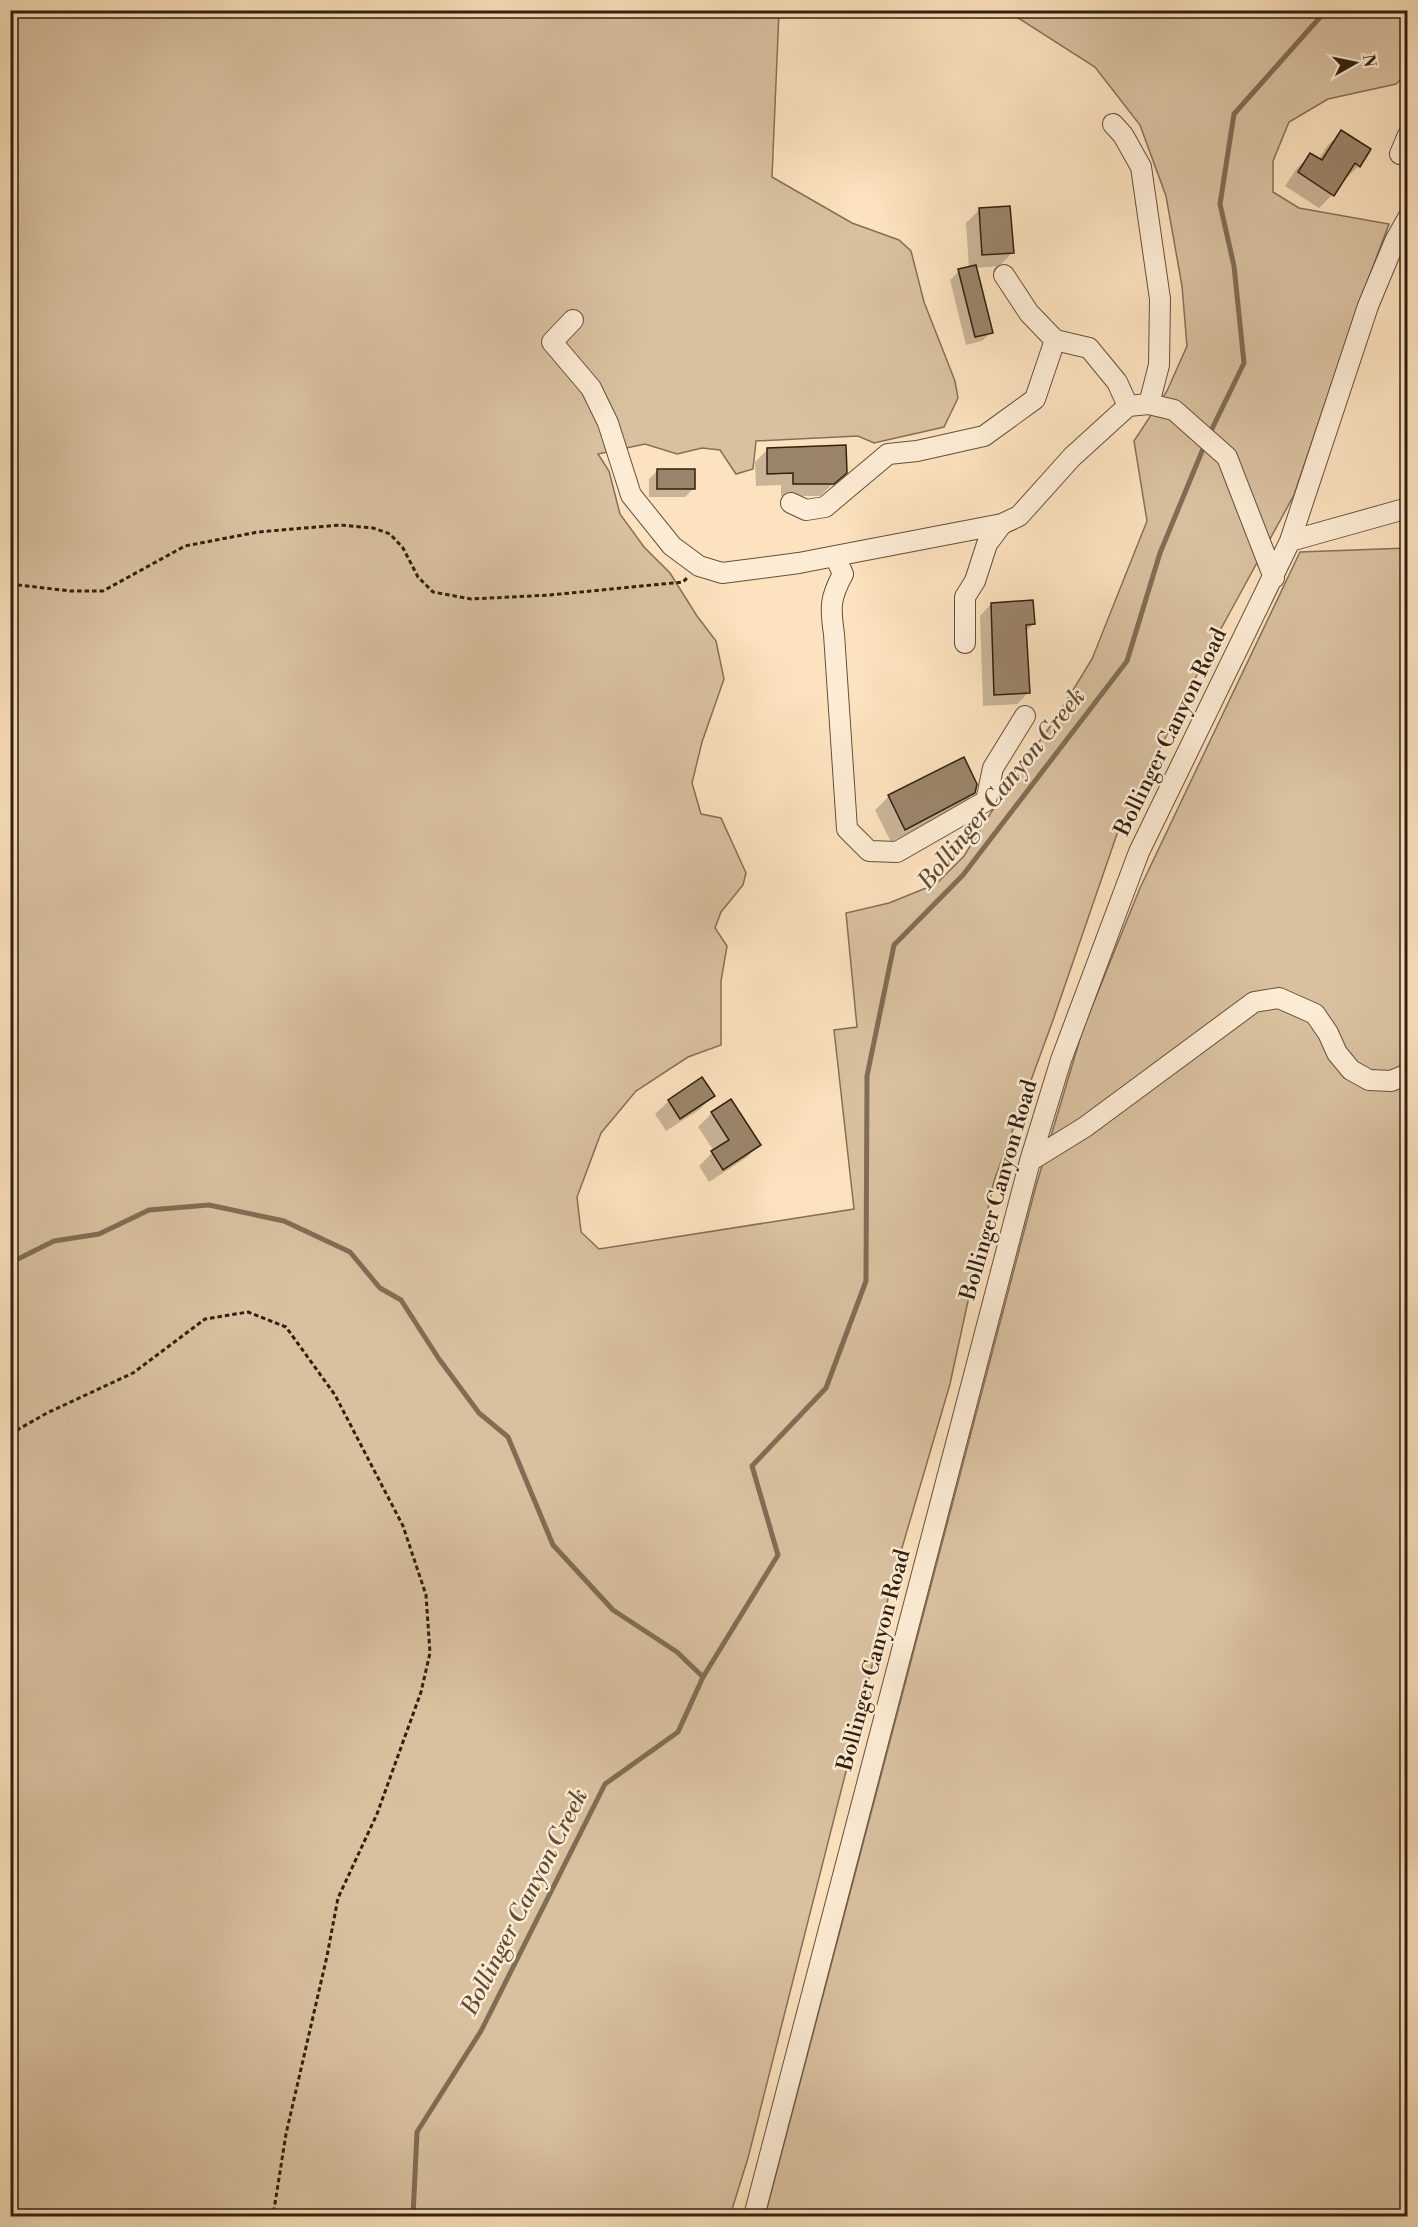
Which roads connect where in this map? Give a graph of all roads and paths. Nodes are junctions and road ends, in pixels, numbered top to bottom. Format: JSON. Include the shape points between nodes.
{"nodes":[{"id":1,"x":1113,"y":124,"type":"dead end"},
{"id":2,"x":1407,"y":135,"type":"edge"},
{"id":3,"x":1400,"y":154,"type":"dead end"},
{"id":4,"x":1407,"y":218,"type":"edge"},
{"id":5,"x":1004,"y":275,"type":"dead end"},
{"id":6,"x":573,"y":320,"type":"dead end"},
{"id":7,"x":1055,"y":340,"type":"junction"},
{"id":8,"x":1149,"y":404,"type":"junction"},
{"id":9,"x":1128,"y":406,"type":"junction"},
{"id":10,"x":791,"y":503,"type":"dead end"},
{"id":11,"x":1407,"y":508,"type":"edge"},
{"id":12,"x":1002,"y":524,"type":"junction"},
{"id":13,"x":1290,"y":541,"type":"junction"},
{"id":14,"x":835,"y":556,"type":"junction"},
{"id":15,"x":699,"y":566,"type":"junction"},
{"id":16,"x":1274,"y":578,"type":"junction"},
{"id":17,"x":10,"y":584,"type":"edge"},
{"id":18,"x":965,"y":642,"type":"dead end"},
{"id":19,"x":1025,"y":716,"type":"dead end"},
{"id":20,"x":1407,"y":1074,"type":"edge"},
{"id":21,"x":1030,"y":1161,"type":"junction"},
{"id":22,"x":10,"y":1434,"type":"edge"},
{"id":23,"x":273,"y":2217,"type":"edge"},
{"id":24,"x":754,"y":2217,"type":"edge"}],
"edges":[{"from":1,"to":8,"type":"street","via":[[1141,167],[1160,299],[1159,365]]},
{"from":2,"to":3,"type":"street"},
{"from":4,"to":13,"type":"street","name":"Bollinger Canyon Road","via":[[1368,306]]},
{"from":5,"to":7,"type":"street","via":[[1029,313]]},
{"from":6,"to":15,"type":"street","via":[[552,342],[591,388],[608,423],[631,495],[672,546]]},
{"from":7,"to":9,"type":"street","via":[[1089,348],[1117,382]]},
{"from":7,"to":10,"type":"street","via":[[1035,399],[984,436],[888,454],[825,507],[806,510]]},
{"from":8,"to":9,"type":"street"},
{"from":8,"to":16,"type":"street","via":[[1174,410],[1227,457]]},
{"from":9,"to":12,"type":"street","via":[[1072,457],[1019,516]]},
{"from":11,"to":13,"type":"street"},
{"from":12,"to":14,"type":"street"},
{"from":12,"to":18,"type":"street","via":[[987,544],[975,581],[965,597]]},
{"from":13,"to":16,"type":"street","name":"Bollinger Canyon Road"},
{"from":14,"to":15,"type":"street","via":[[722,573]]},
{"from":14,"to":19,"type":"street","via":[[843,574],[832,593],[830,608],[847,830],[869,851],[897,852],[986,801],[993,768]]},
{"from":15,"to":17,"type":"path","via":[[683,582],[550,596],[471,599],[433,592],[418,577],[403,548],[390,534],[339,525],[258,532],[184,546],[103,591]]},
{"from":16,"to":21,"type":"street","name":"Bollinger Canyon Road","via":[[1139,852],[1061,1060]]},
{"from":20,"to":21,"type":"street","via":[[1391,1081],[1369,1080],[1351,1070],[1337,1053],[1315,1014],[1279,998],[1254,1002],[1085,1127]]},
{"from":21,"to":24,"type":"street","name":"Bollinger Canyon Road"},
{"from":22,"to":23,"type":"path","via":[[134,1373],[205,1319],[248,1312],[286,1327],[335,1395],[403,1526],[426,1595],[430,1653],[421,1692],[377,1814],[338,1898],[286,2134]]}]}
